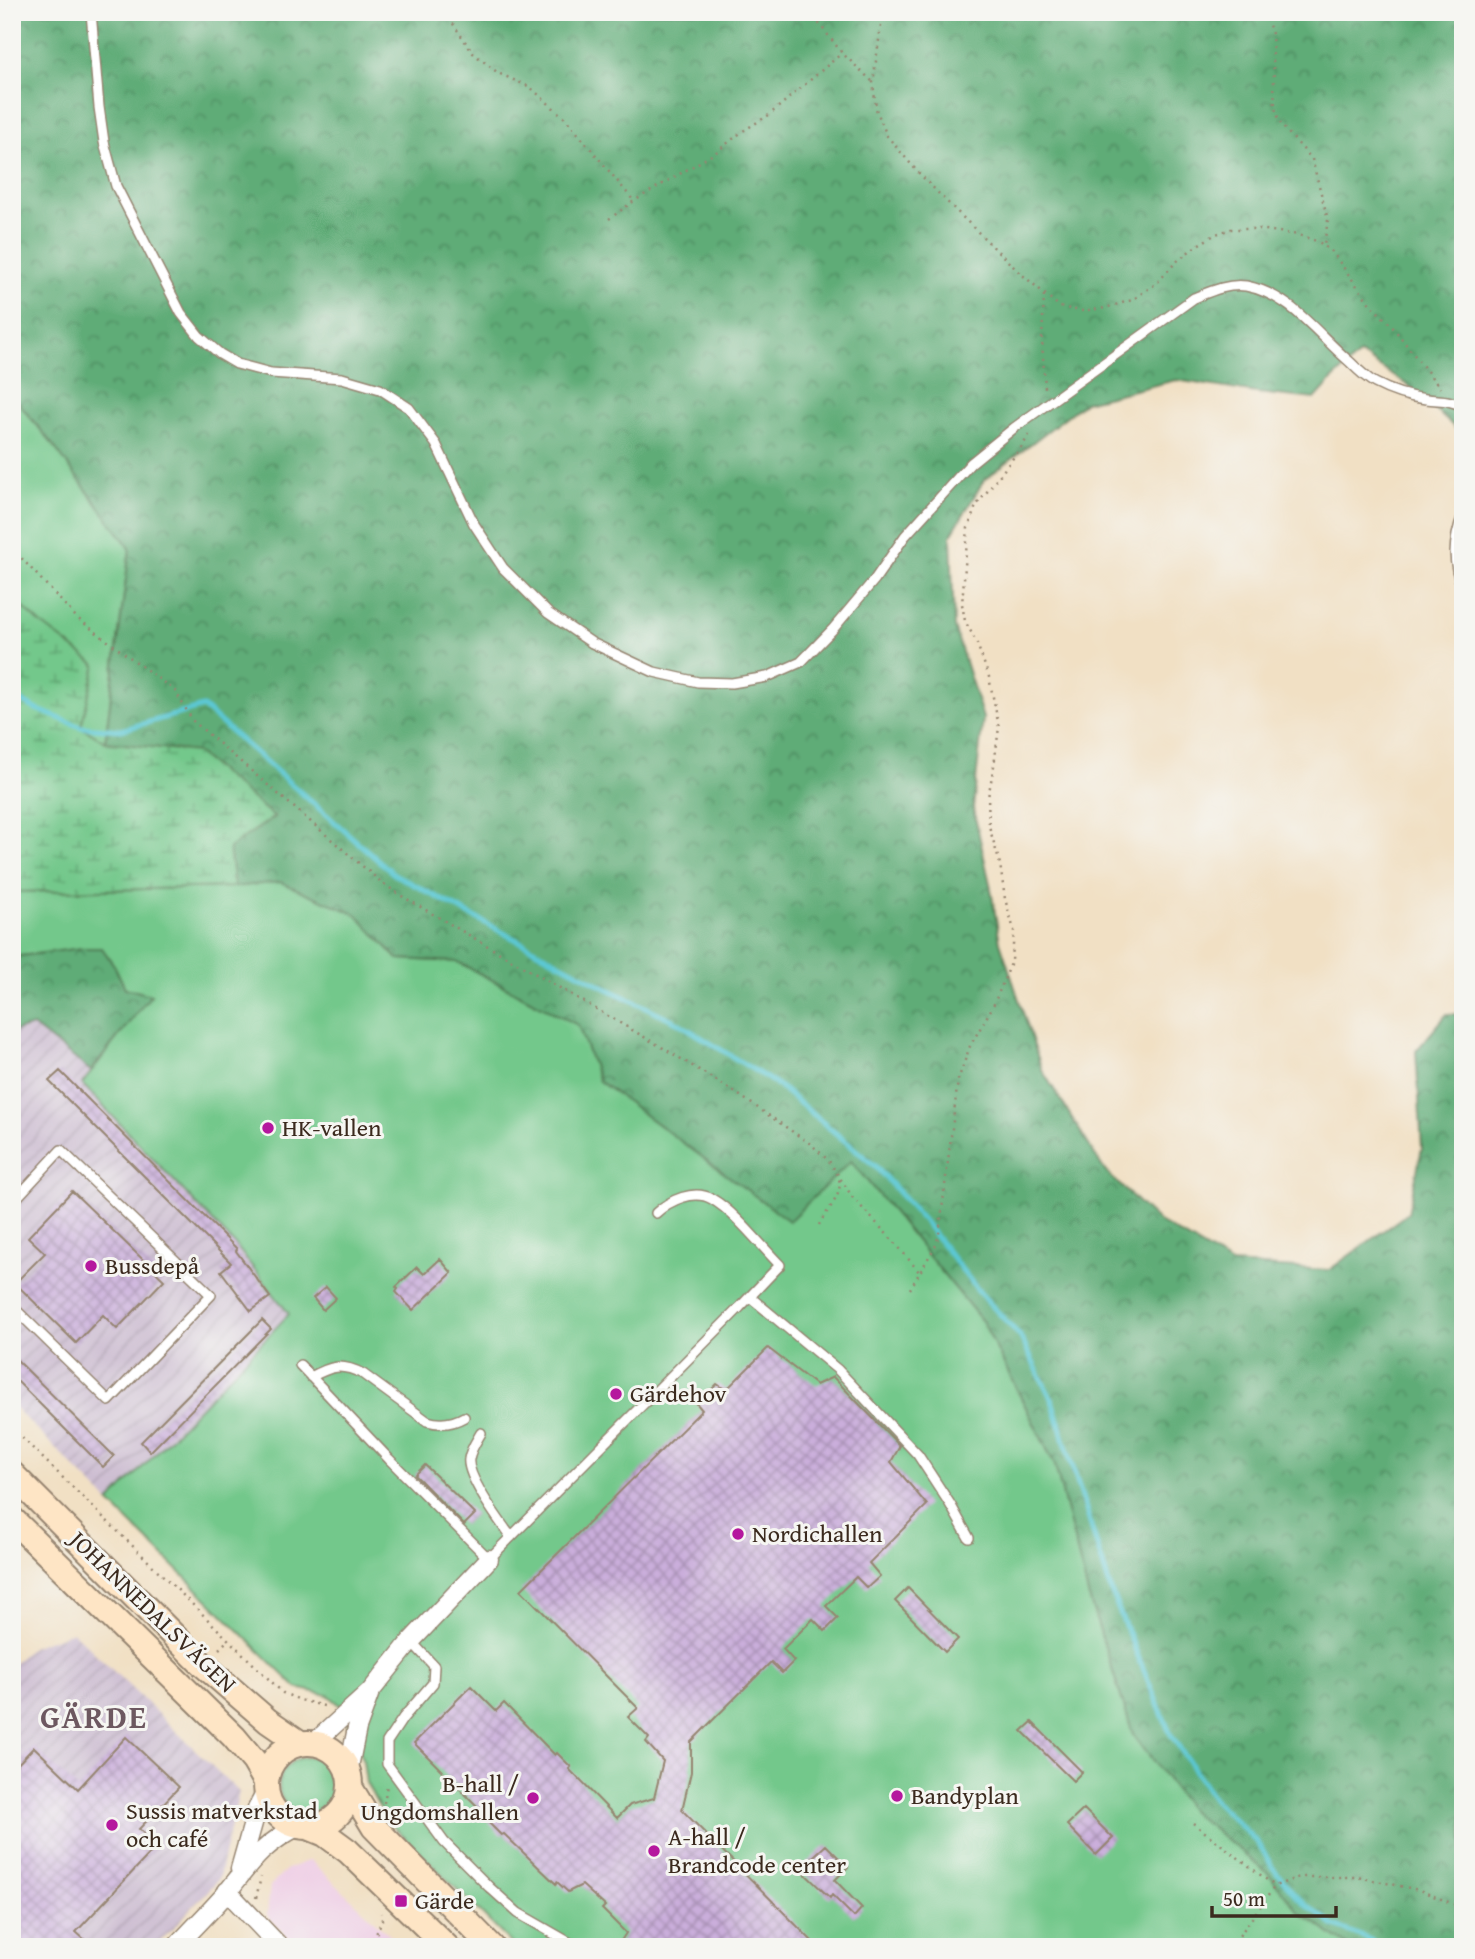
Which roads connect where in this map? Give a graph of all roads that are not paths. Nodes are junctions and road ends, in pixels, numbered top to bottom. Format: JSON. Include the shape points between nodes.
{"nodes":[{"id":1,"x":91,"y":12,"type":"edge"},
{"id":2,"x":1463,"y":406,"type":"edge"},
{"id":3,"x":1463,"y":515,"type":"edge"},
{"id":4,"x":1463,"y":589,"type":"edge"},
{"id":5,"x":12,"y":1203,"type":"edge"},
{"id":6,"x":656,"y":1213,"type":"dead end"},
{"id":7,"x":750,"y":1297,"type":"junction"},
{"id":8,"x":12,"y":1306,"type":"edge"},
{"id":9,"x":300,"y":1365,"type":"dead end"},
{"id":10,"x":311,"y":1377,"type":"junction"},
{"id":11,"x":464,"y":1416,"type":"dead end"},
{"id":12,"x":481,"y":1433,"type":"dead end"},
{"id":13,"x":12,"y":1474,"type":"edge"},
{"id":14,"x":12,"y":1519,"type":"edge"},
{"id":15,"x":511,"y":1537,"type":"junction"},
{"id":16,"x":969,"y":1538,"type":"dead end"},
{"id":17,"x":489,"y":1559,"type":"junction"},
{"id":18,"x":411,"y":1641,"type":"junction"},
{"id":19,"x":370,"y":1692,"type":"junction"},
{"id":20,"x":307,"y":1743,"type":"junction"},
{"id":21,"x":349,"y":1781,"type":"junction"},
{"id":22,"x":266,"y":1786,"type":"junction"},
{"id":23,"x":304,"y":1826,"type":"junction"},
{"id":24,"x":238,"y":1876,"type":"junction"},
{"id":25,"x":227,"y":1891,"type":"junction"},
{"id":26,"x":176,"y":1947,"type":"edge"},
{"id":27,"x":280,"y":1947,"type":"edge"},
{"id":28,"x":447,"y":1947,"type":"edge"},
{"id":29,"x":492,"y":1947,"type":"edge"},
{"id":30,"x":578,"y":1947,"type":"edge"}],
"edges":[{"from":1,"to":2,"type":"lane","via":[[104,142],[116,186],[181,313],[199,335],[237,364],[271,373],[342,378],[380,389],[409,408],[436,444],[474,524],[503,568],[548,613],[592,643],[654,672],[698,682],[732,683],[767,677],[801,662],[971,463],[1194,298],[1218,289],[1245,286],[1269,294],[1293,308],[1373,382],[1398,393]]},
{"from":3,"to":4,"type":"lane","via":[[1454,540]]},
{"from":5,"to":8,"type":"lane","via":[[61,1150],[211,1295],[109,1401]]},
{"from":6,"to":7,"type":"lane","via":[[679,1198],[694,1195],[710,1198],[730,1213],[780,1265]]},
{"from":7,"to":15,"type":"lane"},
{"from":7,"to":16,"type":"lane","via":[[838,1370],[918,1455]]},
{"from":9,"to":10,"type":"lane"},
{"from":10,"to":11,"type":"lane","via":[[327,1368],[353,1369],[427,1421],[444,1424]]},
{"from":10,"to":17,"type":"lane"},
{"from":12,"to":15,"type":"lane","via":[[468,1458],[470,1468]]},
{"from":13,"to":20,"type":"main road","name":"JOHANNEDALSVÄGEN","via":[[200,1662],[268,1721]]},
{"from":14,"to":22,"type":"main road","name":"JOHANNEDALSVÄGEN","via":[[234,1737],[254,1761]]},
{"from":15,"to":17,"type":"lane"},
{"from":17,"to":18,"type":"street"},
{"from":18,"to":19,"type":"street"},
{"from":18,"to":30,"type":"lane","via":[[434,1666],[433,1683],[387,1742],[387,1764],[444,1842],[489,1886],[518,1913]]},
{"from":19,"to":20,"type":"street"},
{"from":19,"to":21,"type":"street","via":[[357,1728]]},
{"from":20,"to":21,"type":"main road","via":[[335,1752]]},
{"from":20,"to":22,"type":"main road","via":[[288,1746],[275,1758]]},
{"from":21,"to":23,"type":"main road","via":[[338,1814],[323,1824]]},
{"from":21,"to":29,"type":"main road","via":[[373,1827]]},
{"from":22,"to":23,"type":"main road","via":[[277,1814]]},
{"from":22,"to":24,"type":"street"},
{"from":23,"to":24,"type":"street","via":[[269,1844]]},
{"from":23,"to":28,"type":"main road","via":[[348,1850]]},
{"from":24,"to":25,"type":"street"},
{"from":25,"to":26,"type":"street"},
{"from":25,"to":27,"type":"street"}]}
